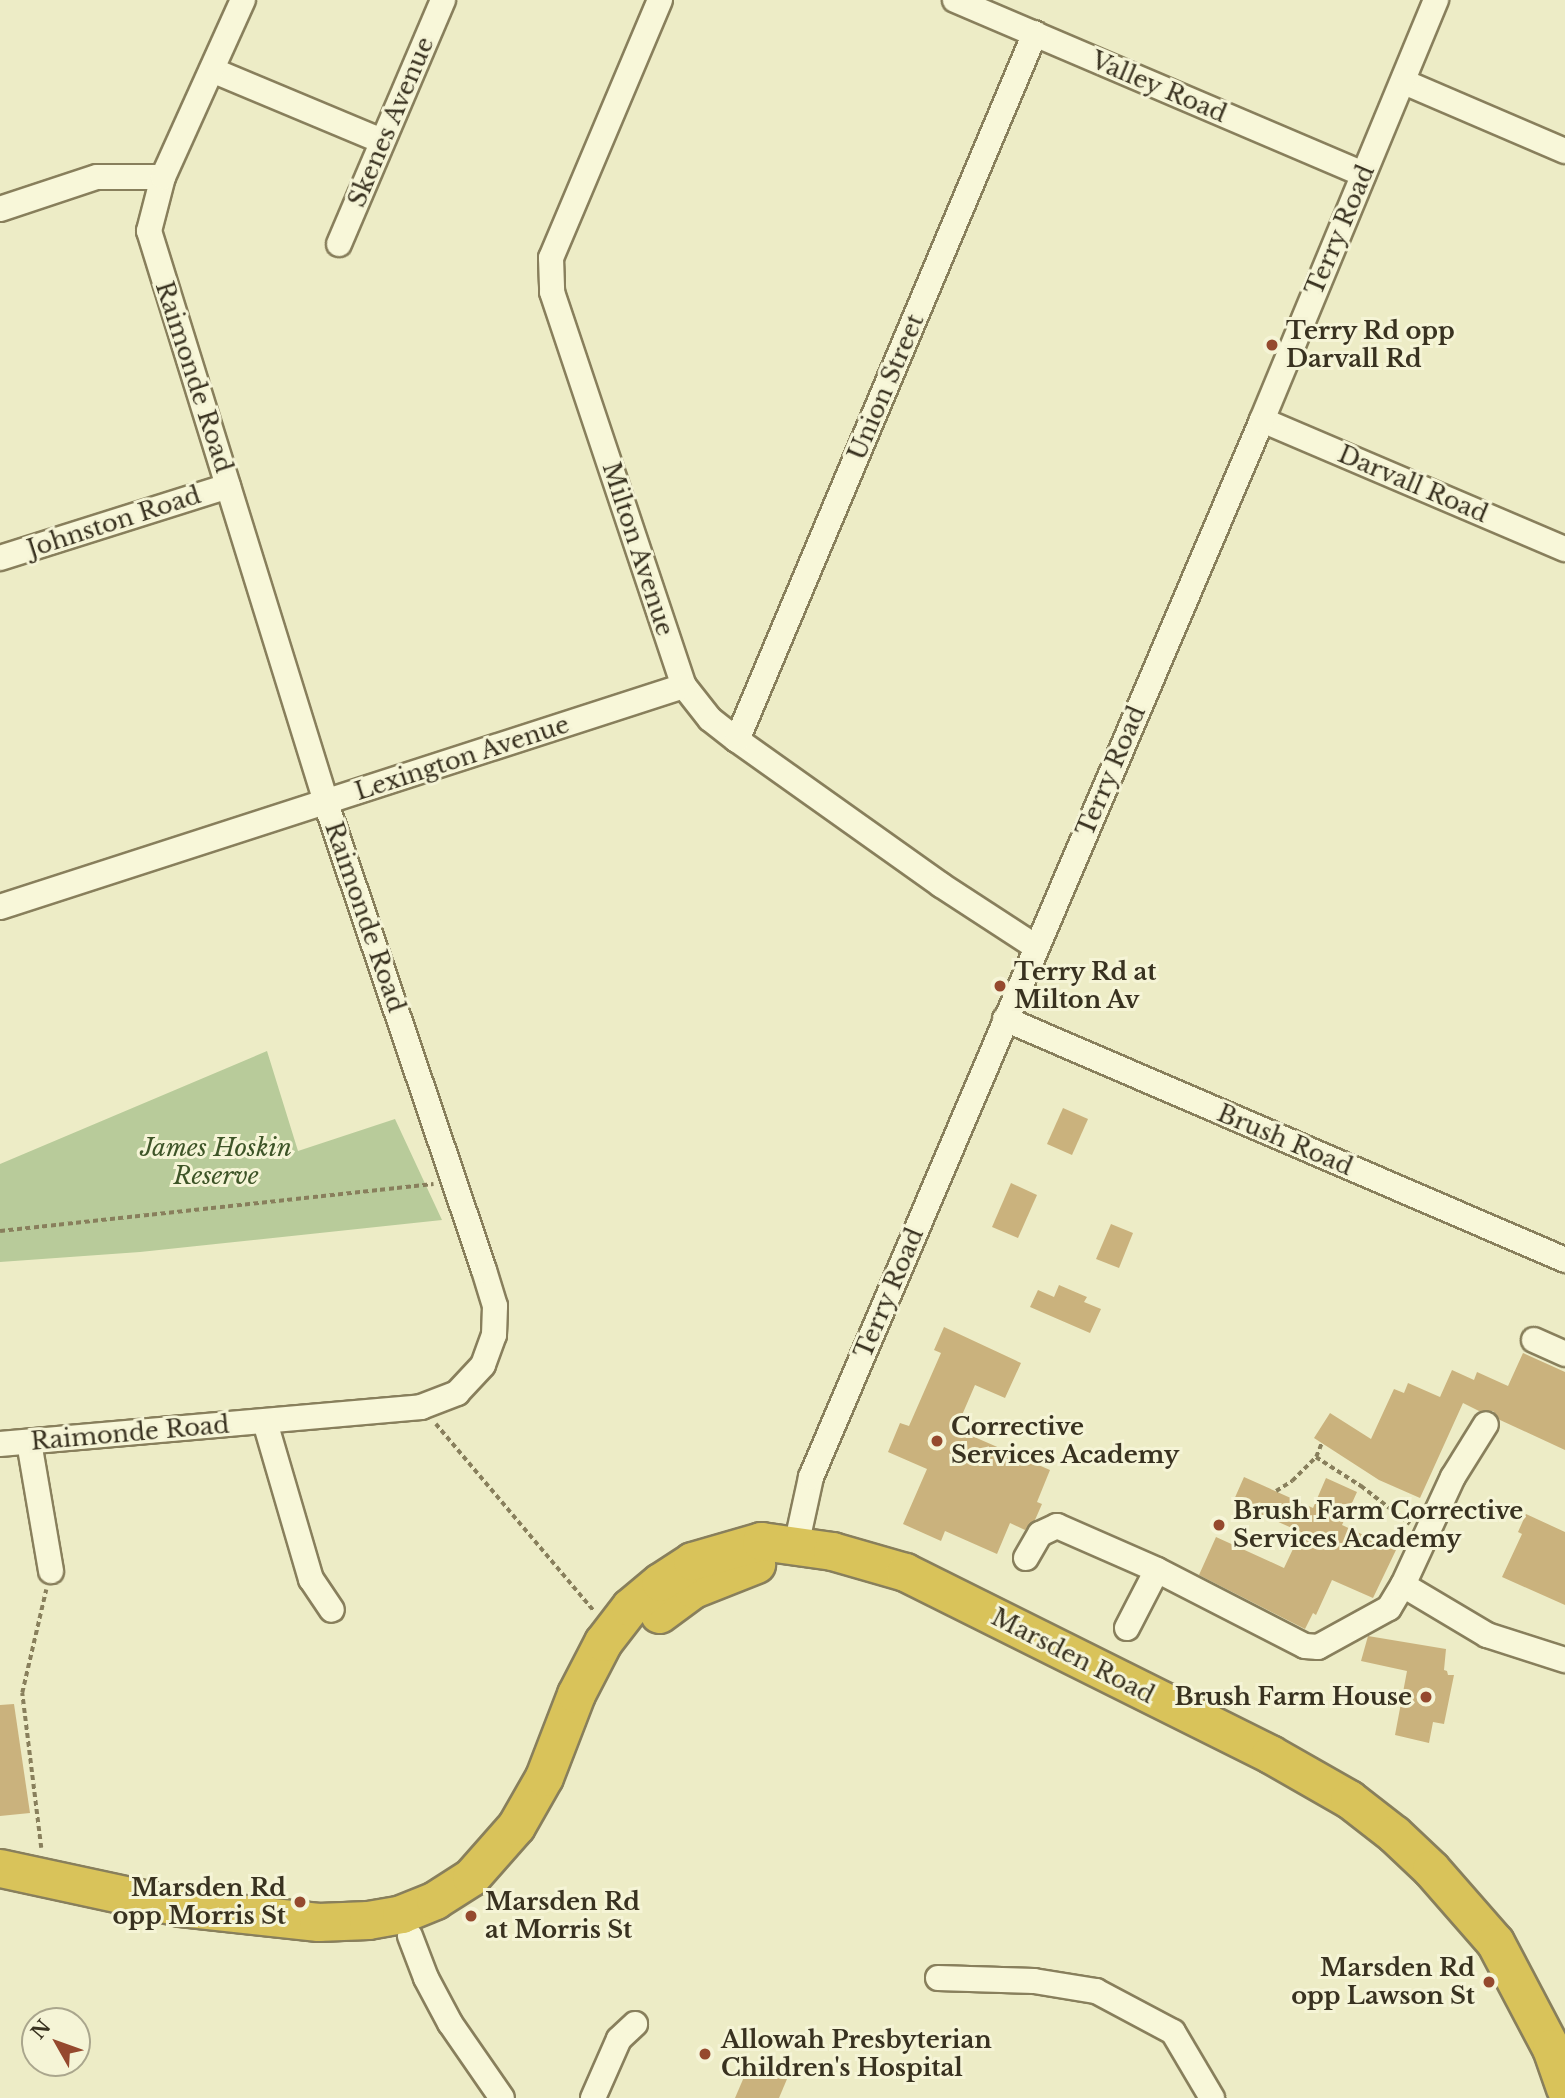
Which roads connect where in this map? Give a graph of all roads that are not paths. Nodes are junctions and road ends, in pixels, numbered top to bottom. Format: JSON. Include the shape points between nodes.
{"nodes":[{"id":1,"x":243,"y":0,"type":"edge"},
{"id":2,"x":443,"y":0,"type":"edge"},
{"id":3,"x":660,"y":0,"type":"edge"},
{"id":4,"x":955,"y":0,"type":"edge"},
{"id":5,"x":1436,"y":0,"type":"edge"},
{"id":6,"x":1035,"y":33,"type":"junction"},
{"id":7,"x":212,"y":70,"type":"junction"},
{"id":8,"x":1404,"y":82,"type":"junction"},
{"id":9,"x":382,"y":141,"type":"junction"},
{"id":10,"x":1565,"y":151,"type":"edge"},
{"id":11,"x":1363,"y":174,"type":"junction"},
{"id":12,"x":163,"y":177,"type":"junction"},
{"id":13,"x":0,"y":209,"type":"edge"},
{"id":14,"x":339,"y":244,"type":"dead end"},
{"id":15,"x":1262,"y":420,"type":"junction"},
{"id":16,"x":228,"y":485,"type":"junction"},
{"id":17,"x":1565,"y":549,"type":"edge"},
{"id":18,"x":0,"y":558,"type":"edge"},
{"id":19,"x":684,"y":686,"type":"junction"},
{"id":20,"x":737,"y":740,"type":"junction"},
{"id":21,"x":326,"y":802,"type":"junction"},
{"id":22,"x":0,"y":907,"type":"edge"},
{"id":23,"x":1035,"y":947,"type":"junction"},
{"id":24,"x":1005,"y":1019,"type":"junction"},
{"id":25,"x":1565,"y":1260,"type":"edge"},
{"id":26,"x":1534,"y":1340,"type":"dead end"},
{"id":27,"x":1565,"y":1354,"type":"edge"},
{"id":28,"x":265,"y":1422,"type":"junction"},
{"id":29,"x":1486,"y":1424,"type":"dead end"},
{"id":30,"x":29,"y":1442,"type":"junction"},
{"id":31,"x":0,"y":1444,"type":"edge"},
{"id":32,"x":796,"y":1546,"type":"junction"},
{"id":33,"x":1026,"y":1558,"type":"dead end"},
{"id":34,"x":1157,"y":1570,"type":"junction"},
{"id":35,"x":51,"y":1571,"type":"road end"},
{"id":36,"x":1403,"y":1585,"type":"junction"},
{"id":37,"x":332,"y":1610,"type":"dead end"},
{"id":38,"x":1127,"y":1628,"type":"dead end"},
{"id":39,"x":1565,"y":1660,"type":"edge"},
{"id":40,"x":0,"y":1868,"type":"edge"},
{"id":41,"x":178,"y":1907,"type":"junction"},
{"id":42,"x":410,"y":1936,"type":"junction"},
{"id":43,"x":938,"y":1978,"type":"dead end"},
{"id":44,"x":635,"y":2024,"type":"dead end"},
{"id":45,"x":1565,"y":2088,"type":"edge"},
{"id":46,"x":502,"y":2098,"type":"edge"},
{"id":47,"x":593,"y":2098,"type":"edge"},
{"id":48,"x":1212,"y":2098,"type":"edge"}],
"edges":[{"from":1,"to":7,"type":"street","name":"Raimonde Road"},
{"from":2,"to":9,"type":"street","name":"Skenes Avenue"},
{"from":3,"to":19,"type":"street","name":"Milton Avenue","via":[[551,258],[552,292]]},
{"from":4,"to":6,"type":"street","name":"Valley Road"},
{"from":5,"to":8,"type":"street","name":"Terry Road"},
{"from":6,"to":11,"type":"street","name":"Valley Road"},
{"from":6,"to":20,"type":"street","name":"Union Street"},
{"from":7,"to":9,"type":"street"},
{"from":7,"to":12,"type":"street","name":"Raimonde Road"},
{"from":8,"to":10,"type":"street"},
{"from":8,"to":11,"type":"street","name":"Terry Road"},
{"from":9,"to":14,"type":"street","name":"Skenes Avenue"},
{"from":11,"to":15,"type":"street","name":"Terry Road"},
{"from":12,"to":13,"type":"street","via":[[97,177]]},
{"from":12,"to":16,"type":"street","name":"Raimonde Road","via":[[149,231]]},
{"from":15,"to":17,"type":"street","name":"Darvall Road"},
{"from":15,"to":23,"type":"street","name":"Terry Road"},
{"from":16,"to":18,"type":"street","name":"Johnston Road"},
{"from":16,"to":21,"type":"street","name":"Raimonde Road"},
{"from":19,"to":20,"type":"street","name":"Milton Avenue","via":[[710,719]]},
{"from":19,"to":21,"type":"street","name":"Lexington Avenue"},
{"from":20,"to":23,"type":"street","name":"Milton Avenue"},
{"from":21,"to":22,"type":"street","name":"Lexington Avenue"},
{"from":21,"to":28,"type":"street","name":"Raimonde Road","via":[[495,1306],[494,1335],[483,1364],[457,1393],[421,1407]]},
{"from":23,"to":24,"type":"street","name":"Terry Road"},
{"from":24,"to":25,"type":"street","name":"Brush Road"},
{"from":24,"to":32,"type":"street","name":"Terry Road","via":[[811,1477]]},
{"from":26,"to":27,"type":"street"},
{"from":28,"to":30,"type":"street","name":"Raimonde Road"},
{"from":28,"to":37,"type":"street","via":[[312,1578]]},
{"from":29,"to":36,"type":"street","via":[[1453,1476]]},
{"from":30,"to":31,"type":"street","name":"Raimonde Road"},
{"from":30,"to":35,"type":"street"},
{"from":32,"to":41,"type":"highway","name":"Marsden Road","via":[[761,1541],[717,1551],[681,1568],[630,1607],[603,1642],[581,1684],[544,1777],[516,1826],[471,1877],[435,1900],[401,1914],[318,1922]]},
{"from":32,"to":42,"type":"highway","name":"Marsden Road","via":[[693,1589],[641,1632],[603,1688],[560,1793],[519,1860],[469,1906]]},
{"from":32,"to":45,"type":"highway","name":"Marsden Road","via":[[905,1572],[1270,1754],[1349,1799],[1431,1869],[1495,1942],[1551,2048]]},
{"from":33,"to":34,"type":"street","via":[[1040,1534],[1057,1527]]},
{"from":34,"to":36,"type":"street","via":[[1304,1646],[1318,1647],[1389,1608]]},
{"from":34,"to":38,"type":"street"},
{"from":36,"to":39,"type":"street","via":[[1488,1635]]},
{"from":40,"to":41,"type":"highway","name":"Marsden Road"},
{"from":41,"to":42,"type":"highway","name":"Marsden Road","via":[[261,1937],[295,1942],[345,1945]]},
{"from":42,"to":46,"type":"street","via":[[450,2024]]},
{"from":43,"to":48,"type":"street","via":[[1034,1981],[1097,1991],[1172,2032]]},
{"from":44,"to":47,"type":"street","via":[[619,2039]]}]}
